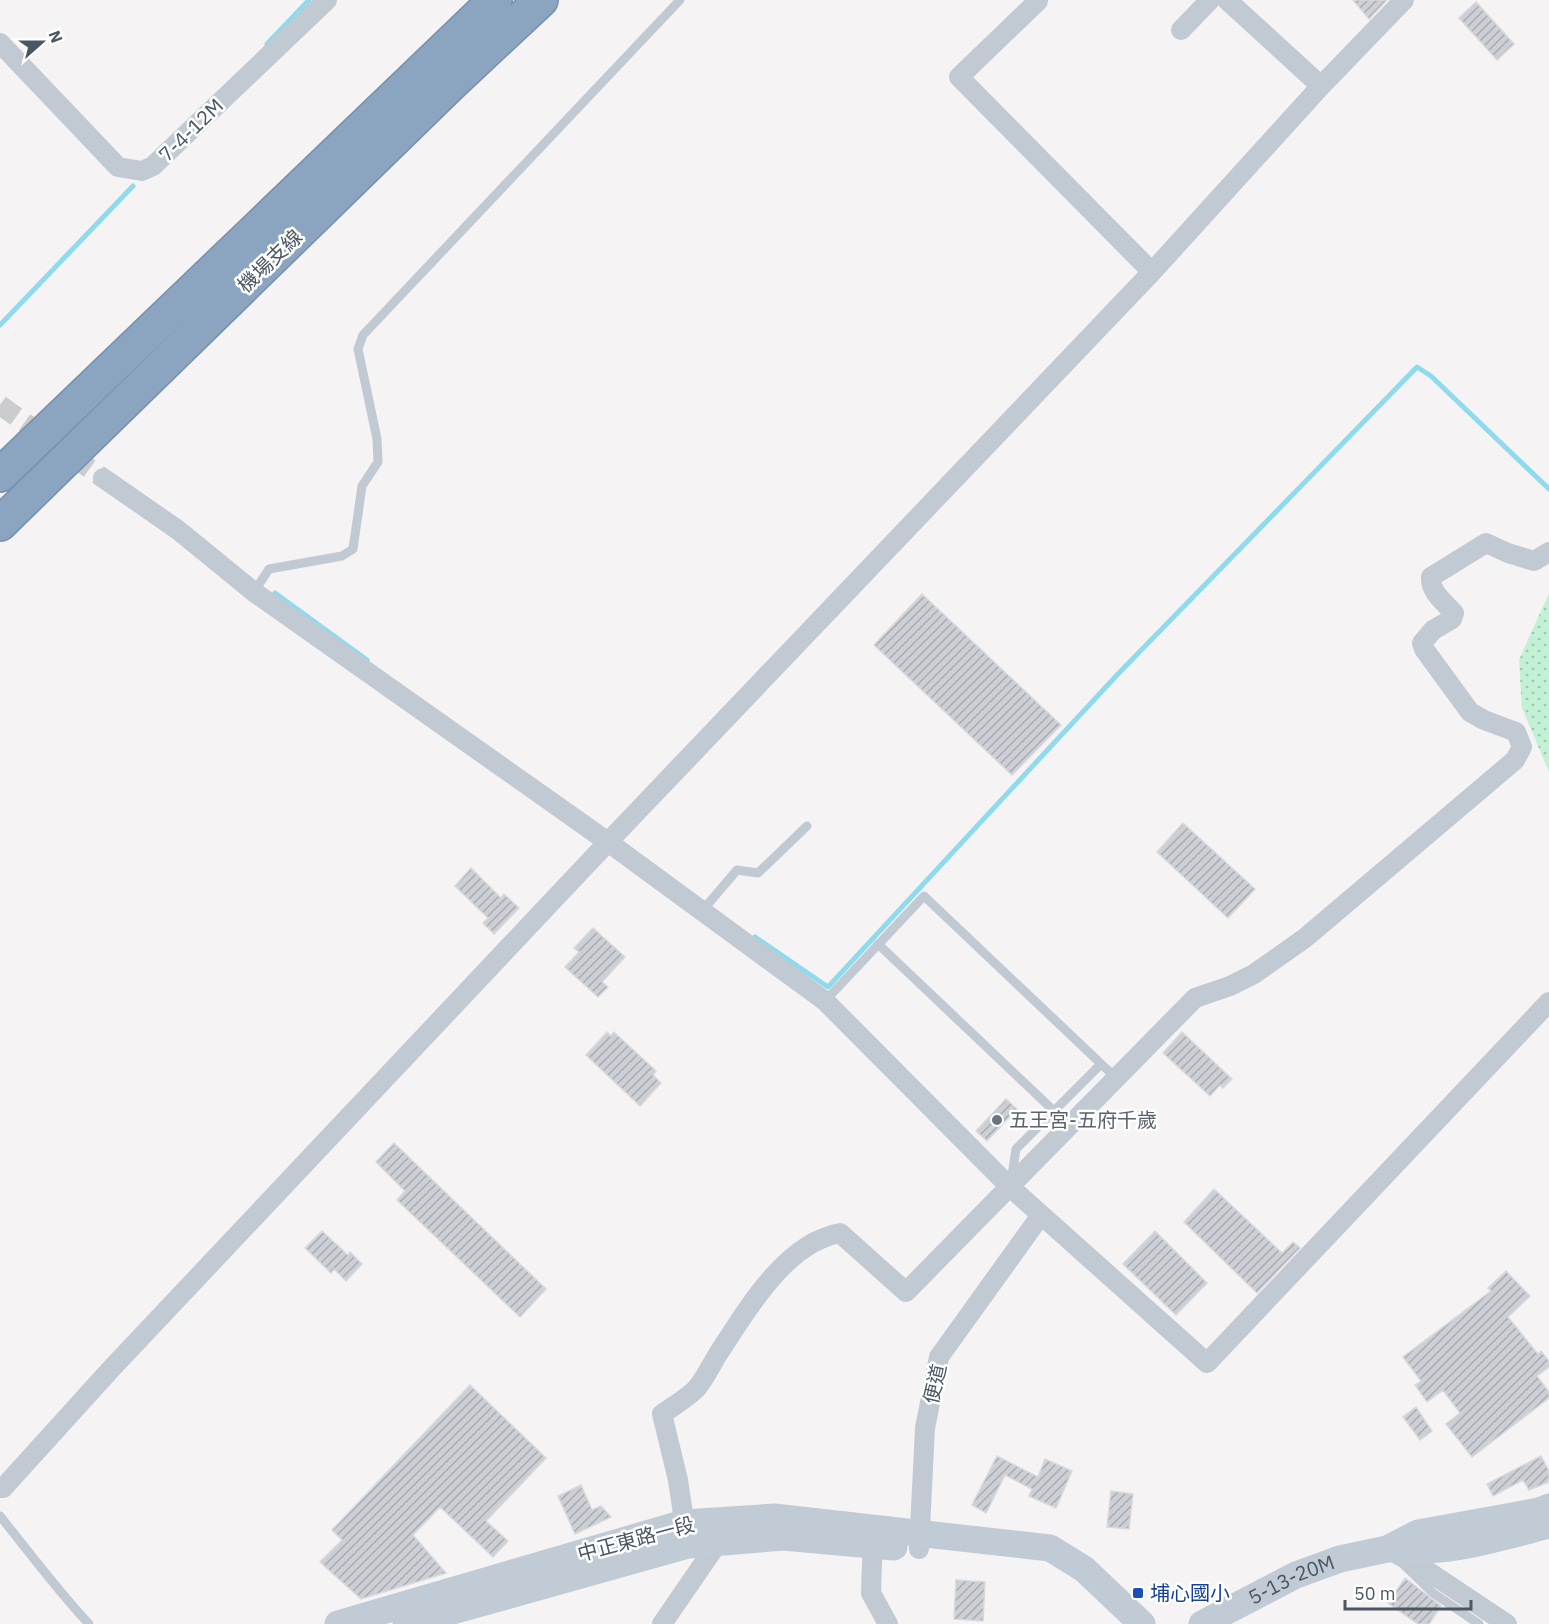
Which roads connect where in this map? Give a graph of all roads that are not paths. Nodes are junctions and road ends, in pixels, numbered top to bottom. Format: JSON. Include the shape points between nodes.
{"nodes":[{"id":1,"x":327,"y":0,"type":"edge"},
{"id":2,"x":495,"y":0,"type":"edge"},
{"id":3,"x":541,"y":0,"type":"edge"},
{"id":4,"x":680,"y":0,"type":"edge"},
{"id":5,"x":1210,"y":0,"type":"edge"},
{"id":6,"x":1227,"y":0,"type":"edge"},
{"id":7,"x":1404,"y":0,"type":"edge"},
{"id":8,"x":1038,"y":1,"type":"edge"},
{"id":9,"x":1181,"y":30,"type":"dead end"},
{"id":10,"x":0,"y":43,"type":"edge"},
{"id":11,"x":1321,"y":86,"type":"junction"},
{"id":12,"x":1152,"y":272,"type":"junction"},
{"id":13,"x":0,"y":475,"type":"edge"},
{"id":14,"x":103,"y":478,"type":"tunnel mouth"},
{"id":15,"x":0,"y":525,"type":"edge"},
{"id":16,"x":1549,"y":552,"type":"edge"},
{"id":17,"x":254,"y":592,"type":"junction"},
{"id":18,"x":807,"y":826,"type":"dead end"},
{"id":19,"x":608,"y":842,"type":"junction"},
{"id":20,"x":702,"y":911,"type":"junction"},
{"id":21,"x":878,"y":944,"type":"junction"},
{"id":22,"x":825,"y":1001,"type":"junction"},
{"id":23,"x":1549,"y":1002,"type":"edge"},
{"id":24,"x":1101,"y":1064,"type":"junction"},
{"id":25,"x":1116,"y":1078,"type":"junction"},
{"id":26,"x":1054,"y":1111,"type":"junction"},
{"id":27,"x":1010,"y":1187,"type":"junction"},
{"id":28,"x":1041,"y":1215,"type":"junction"},
{"id":29,"x":0,"y":1488,"type":"edge"},
{"id":30,"x":1549,"y":1507,"type":"edge"},
{"id":31,"x":0,"y":1516,"type":"edge"},
{"id":32,"x":1549,"y":1525,"type":"edge"},
{"id":33,"x":719,"y":1531,"type":"junction"},
{"id":34,"x":686,"y":1534,"type":"junction"},
{"id":35,"x":873,"y":1536,"type":"junction"},
{"id":36,"x":920,"y":1541,"type":"junction"},
{"id":37,"x":1387,"y":1549,"type":"junction"},
{"id":38,"x":1084,"y":1569,"type":"junction"},
{"id":39,"x":89,"y":1624,"type":"edge"},
{"id":40,"x":338,"y":1624,"type":"edge"},
{"id":41,"x":406,"y":1624,"type":"edge"},
{"id":42,"x":662,"y":1624,"type":"edge"},
{"id":43,"x":888,"y":1624,"type":"edge"},
{"id":44,"x":1142,"y":1624,"type":"edge"},
{"id":45,"x":1202,"y":1624,"type":"edge"},
{"id":46,"x":1479,"y":1624,"type":"edge"},
{"id":47,"x":1507,"y":1624,"type":"edge"}],
"edges":[{"from":1,"to":10,"type":"street","name":"7-4-12M","via":[[153,166],[142,171],[118,167]]},
{"from":2,"to":13,"type":"highway","name":"機場支線"},
{"from":3,"to":15,"type":"highway","name":"機場支線"},
{"from":4,"to":17,"type":"lane","via":[[363,334],[358,349],[377,439],[378,462],[362,486],[353,549],[342,555],[269,569]]},
{"from":5,"to":9,"type":"street"},
{"from":6,"to":11,"type":"street"},
{"from":7,"to":11,"type":"street"},
{"from":8,"to":12,"type":"street","via":[[959,77]]},
{"from":11,"to":12,"type":"street"},
{"from":12,"to":19,"type":"street"},
{"from":14,"to":17,"type":"street","via":[[178,530]]},
{"from":16,"to":25,"type":"street","via":[[1534,561],[1486,543],[1430,581],[1431,588],[1454,613],[1452,619],[1432,630],[1422,643],[1424,649],[1470,712],[1516,732],[1522,747],[1515,760],[1305,938],[1254,974],[1195,998]]},
{"from":17,"to":19,"type":"street"},
{"from":18,"to":20,"type":"lane","via":[[758,873],[737,870]]},
{"from":19,"to":20,"type":"street"},
{"from":19,"to":29,"type":"street"},
{"from":20,"to":22,"type":"street"},
{"from":21,"to":22,"type":"lane"},
{"from":21,"to":24,"type":"lane","via":[[924,896]]},
{"from":21,"to":26,"type":"lane"},
{"from":22,"to":27,"type":"street"},
{"from":23,"to":28,"type":"street","via":[[1207,1363]]},
{"from":24,"to":25,"type":"lane"},
{"from":24,"to":26,"type":"lane"},
{"from":25,"to":27,"type":"street"},
{"from":26,"to":27,"type":"lane","via":[[1016,1149]]},
{"from":27,"to":28,"type":"street"},
{"from":27,"to":34,"type":"street","via":[[906,1292],[840,1233],[823,1236],[787,1261],[747,1310],[696,1389],[662,1414]]},
{"from":28,"to":36,"type":"street","name":"便道","via":[[939,1358],[925,1428]]},
{"from":30,"to":37,"type":"main road","via":[[1418,1533]]},
{"from":31,"to":39,"type":"lane"},
{"from":32,"to":37,"type":"main road","via":[[1441,1549]]},
{"from":33,"to":34,"type":"main road","name":"中正東路一段"},
{"from":33,"to":35,"type":"main road","name":"中正東路一段","via":[[774,1517]]},
{"from":33,"to":42,"type":"street"},
{"from":34,"to":40,"type":"main road","name":"中正東路一段"},
{"from":34,"to":41,"type":"main road","name":"中正東路一段"},
{"from":35,"to":36,"type":"main road","name":"中正東路一段"},
{"from":35,"to":43,"type":"street","via":[[871,1593]]},
{"from":36,"to":38,"type":"main road","name":"中正東路一段"},
{"from":36,"to":38,"type":"main road","name":"中正東路一段","via":[[1050,1548]]},
{"from":37,"to":45,"type":"main road","name":"5-13-20M","via":[[1340,1559],[1296,1575]]},
{"from":37,"to":46,"type":"lane","via":[[1433,1593]]},
{"from":37,"to":47,"type":"street"},
{"from":38,"to":44,"type":"main road"}]}
